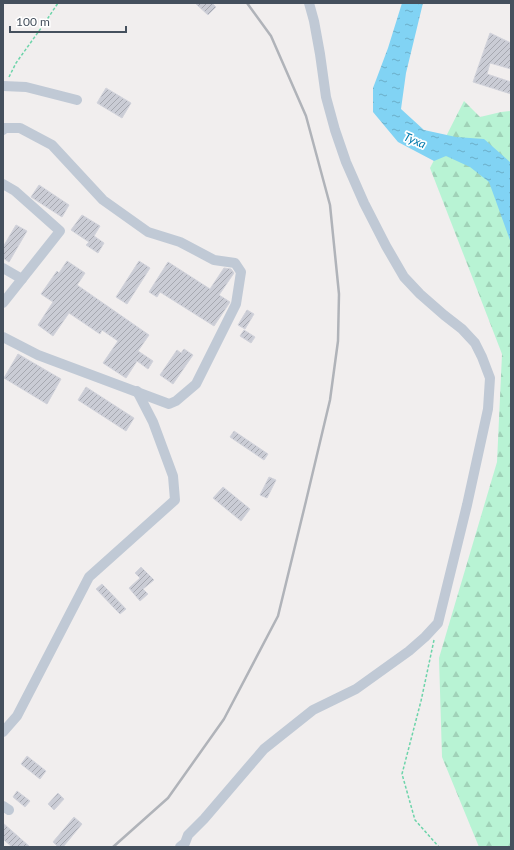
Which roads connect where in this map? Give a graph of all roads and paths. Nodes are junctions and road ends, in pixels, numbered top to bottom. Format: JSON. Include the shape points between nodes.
{"nodes":[{"id":1,"x":58,"y":3,"type":"edge"},
{"id":2,"x":309,"y":3,"type":"edge"},
{"id":3,"x":4,"y":86,"type":"edge"},
{"id":4,"x":77,"y":100,"type":"dead end"},
{"id":5,"x":3,"y":130,"type":"edge"},
{"id":6,"x":3,"y":184,"type":"edge"},
{"id":7,"x":3,"y":268,"type":"edge"},
{"id":8,"x":22,"y":279,"type":"junction"},
{"id":9,"x":3,"y":303,"type":"edge"},
{"id":10,"x":3,"y":337,"type":"edge"},
{"id":11,"x":137,"y":391,"type":"junction"},
{"id":12,"x":434,"y":638,"type":"dead end"},
{"id":13,"x":3,"y":732,"type":"edge"},
{"id":14,"x":185,"y":846,"type":"edge"},
{"id":15,"x":439,"y":847,"type":"edge"}],
"edges":[{"from":1,"to":3,"type":"path","via":[[16,63]]},
{"from":2,"to":14,"type":"street","via":[[318,41],[326,97],[335,130],[364,203],[404,277],[475,343],[490,378],[488,409],[438,623],[409,651],[356,689],[313,710],[264,749],[188,835]]},
{"from":3,"to":4,"type":"street","via":[[26,87]]},
{"from":5,"to":11,"type":"street","via":[[20,128],[52,146],[103,200],[148,232],[180,242],[214,260],[235,263],[241,272],[236,304],[196,384],[169,404]]},
{"from":6,"to":8,"type":"street","via":[[15,191],[60,231]]},
{"from":7,"to":8,"type":"street"},
{"from":8,"to":9,"type":"street"},
{"from":10,"to":11,"type":"street","via":[[38,355]]},
{"from":11,"to":13,"type":"street","via":[[173,476],[174,500],[89,577],[17,716]]},
{"from":12,"to":15,"type":"path","via":[[402,774],[415,820]]}]}
